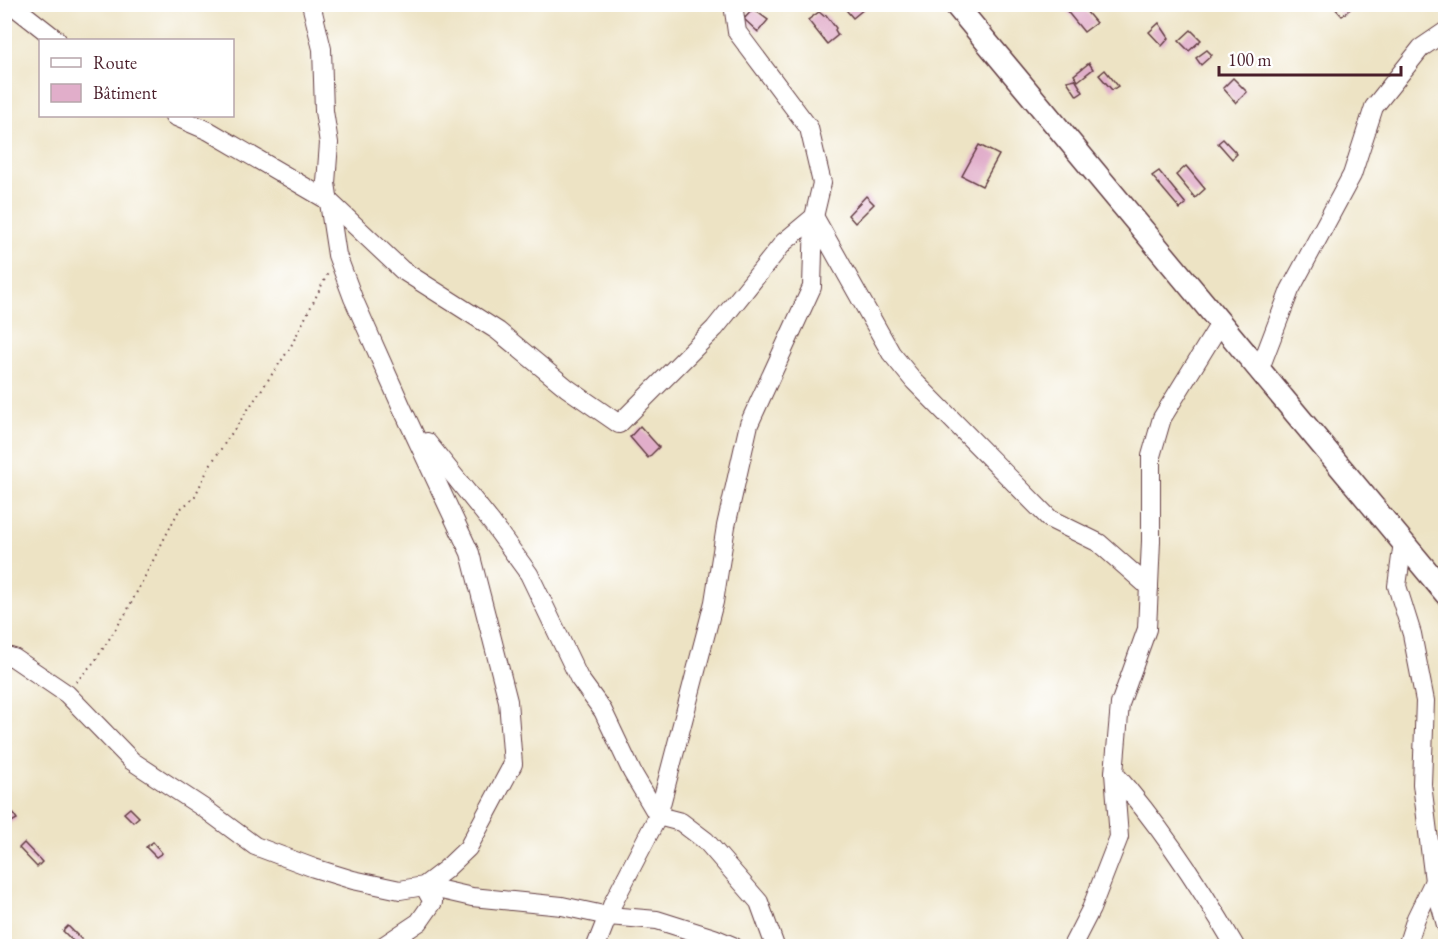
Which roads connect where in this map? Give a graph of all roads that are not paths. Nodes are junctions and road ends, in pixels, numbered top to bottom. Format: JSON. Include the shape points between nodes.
{"nodes":[{"id":1,"x":10,"y":4,"type":"edge"},
{"id":2,"x":311,"y":4,"type":"edge"},
{"id":3,"x":733,"y":4,"type":"edge"},
{"id":4,"x":955,"y":4,"type":"edge"},
{"id":5,"x":1446,"y":31,"type":"edge"},
{"id":6,"x":56,"y":39,"type":"edge"},
{"id":7,"x":176,"y":117,"type":"edge"},
{"id":8,"x":329,"y":201,"type":"junction"},
{"id":9,"x":814,"y":217,"type":"junction"},
{"id":10,"x":1221,"y":322,"type":"junction"},
{"id":11,"x":1259,"y":371,"type":"junction"},
{"id":12,"x":403,"y":410,"type":"junction"},
{"id":13,"x":1402,"y":542,"type":"junction"},
{"id":14,"x":1149,"y":587,"type":"junction"},
{"id":15,"x":1444,"y":591,"type":"edge"},
{"id":16,"x":4,"y":655,"type":"edge"},
{"id":17,"x":1114,"y":773,"type":"junction"},
{"id":18,"x":658,"y":816,"type":"junction"},
{"id":19,"x":1434,"y":881,"type":"junction"},
{"id":20,"x":424,"y":886,"type":"junction"},
{"id":21,"x":608,"y":916,"type":"junction"},
{"id":22,"x":1446,"y":925,"type":"edge"},
{"id":23,"x":383,"y":946,"type":"edge"},
{"id":24,"x":596,"y":946,"type":"edge"},
{"id":25,"x":733,"y":946,"type":"edge"},
{"id":26,"x":775,"y":946,"type":"edge"},
{"id":27,"x":1071,"y":946,"type":"edge"},
{"id":28,"x":1235,"y":946,"type":"edge"},
{"id":29,"x":1407,"y":946,"type":"edge"}],
"edges":[{"from":1,"to":6,"type":"street"},
{"from":2,"to":8,"type":"street","via":[[322,49]]},
{"from":3,"to":9,"type":"street","via":[[737,32],[809,128],[822,183]]},
{"from":4,"to":10,"type":"main road"},
{"from":5,"to":11,"type":"street","via":[[1421,48],[1374,107],[1352,175],[1290,290]]},
{"from":7,"to":8,"type":"street","via":[[209,131]]},
{"from":8,"to":9,"type":"street","via":[[402,270],[498,331],[567,388],[619,424],[716,328],[784,242]]},
{"from":8,"to":12,"type":"street","via":[[337,255]]},
{"from":9,"to":14,"type":"street","via":[[891,353],[914,381],[1050,519],[1099,543]]},
{"from":9,"to":18,"type":"street","via":[[812,287],[749,424],[714,602]]},
{"from":10,"to":11,"type":"main road"},
{"from":10,"to":14,"type":"street","via":[[1162,418],[1151,456]]},
{"from":11,"to":13,"type":"main road"},
{"from":12,"to":18,"type":"street","via":[[529,574],[579,678],[603,711]]},
{"from":12,"to":20,"type":"street","via":[[470,553],[508,701],[513,764],[468,848]]},
{"from":13,"to":15,"type":"main road"},
{"from":13,"to":19,"type":"street","via":[[1397,586],[1412,634],[1425,700],[1422,784]]},
{"from":14,"to":17,"type":"street","via":[[1147,629],[1120,704]]},
{"from":16,"to":20,"type":"street","via":[[67,694],[132,761],[255,846],[353,880],[400,890]]},
{"from":17,"to":27,"type":"street","via":[[1119,837],[1091,909]]},
{"from":17,"to":28,"type":"street","via":[[1162,833]]},
{"from":18,"to":21,"type":"street"},
{"from":18,"to":26,"type":"street","via":[[681,822],[706,841],[759,902]]},
{"from":19,"to":22,"type":"street"},
{"from":19,"to":29,"type":"street"},
{"from":20,"to":21,"type":"street","via":[[472,897],[562,906]]},
{"from":20,"to":23,"type":"street","via":[[433,902],[419,922]]},
{"from":21,"to":24,"type":"street"},
{"from":21,"to":25,"type":"street","via":[[657,920]]}]}
